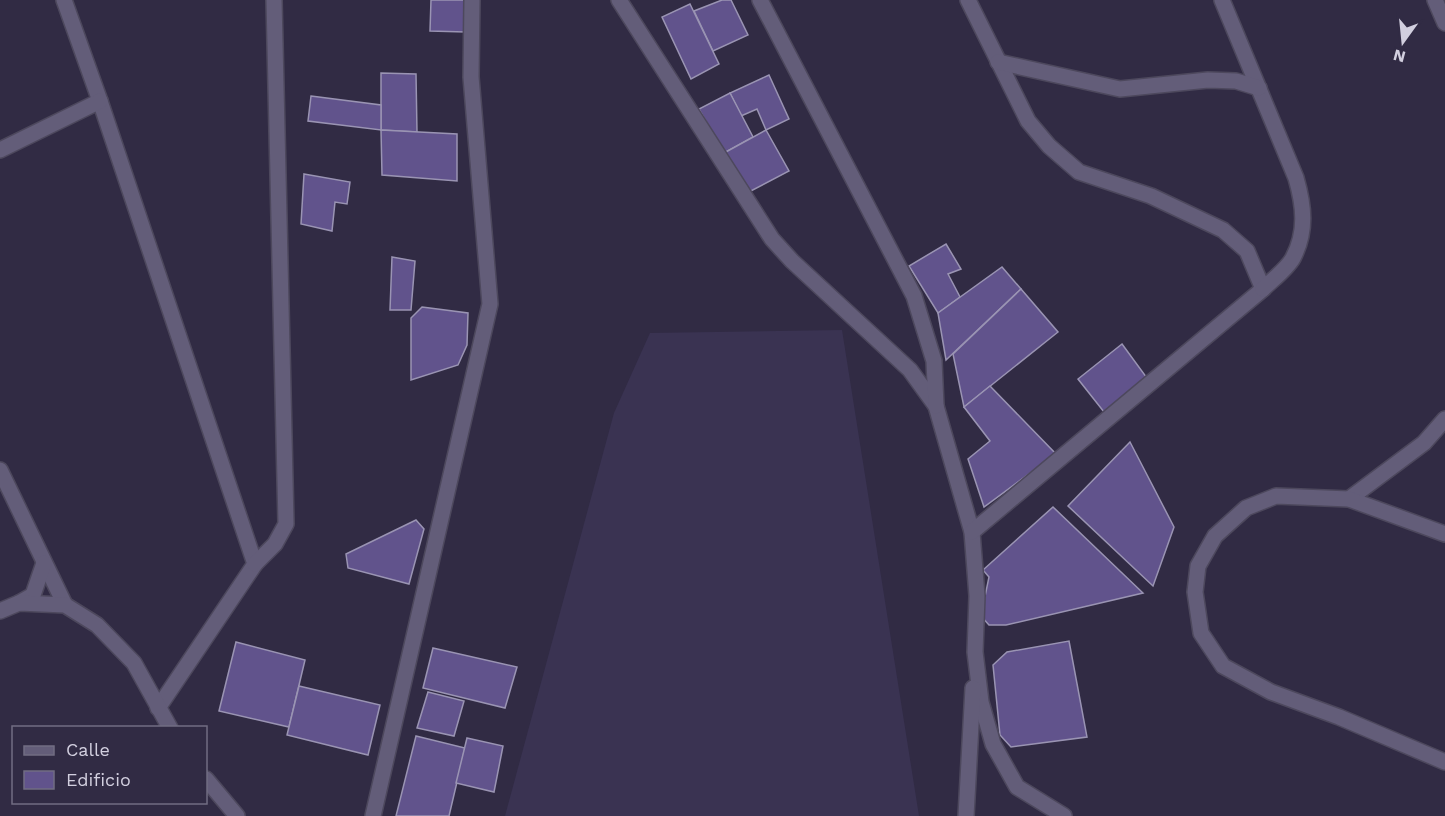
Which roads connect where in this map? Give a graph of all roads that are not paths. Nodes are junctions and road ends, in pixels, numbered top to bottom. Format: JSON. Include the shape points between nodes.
{"nodes":[{"id":1,"x":64,"y":0,"type":"edge"},
{"id":2,"x":274,"y":0,"type":"edge"},
{"id":3,"x":472,"y":0,"type":"edge"},
{"id":4,"x":619,"y":0,"type":"edge"},
{"id":5,"x":760,"y":0,"type":"edge"},
{"id":6,"x":968,"y":0,"type":"edge"},
{"id":7,"x":1222,"y":0,"type":"edge"},
{"id":8,"x":1435,"y":0,"type":"edge"},
{"id":9,"x":1445,"y":23,"type":"edge"},
{"id":10,"x":998,"y":62,"type":"junction"},
{"id":11,"x":1259,"y":88,"type":"junction"},
{"id":12,"x":100,"y":100,"type":"junction"},
{"id":13,"x":0,"y":150,"type":"edge"},
{"id":14,"x":1263,"y":289,"type":"junction"},
{"id":15,"x":936,"y":406,"type":"junction"},
{"id":16,"x":1445,"y":419,"type":"edge"},
{"id":17,"x":0,"y":470,"type":"edge"},
{"id":18,"x":1349,"y":499,"type":"junction"},
{"id":19,"x":972,"y":532,"type":"junction"},
{"id":20,"x":1445,"y":534,"type":"edge"},
{"id":21,"x":44,"y":562,"type":"junction"},
{"id":22,"x":255,"y":564,"type":"junction"},
{"id":23,"x":19,"y":603,"type":"junction"},
{"id":24,"x":65,"y":605,"type":"junction"},
{"id":25,"x":0,"y":611,"type":"edge"},
{"id":26,"x":975,"y":652,"type":"junction"},
{"id":27,"x":158,"y":708,"type":"junction"},
{"id":28,"x":169,"y":726,"type":"edge"},
{"id":29,"x":1445,"y":762,"type":"edge"},
{"id":30,"x":207,"y":780,"type":"edge"},
{"id":31,"x":237,"y":816,"type":"edge"},
{"id":32,"x":373,"y":816,"type":"edge"},
{"id":33,"x":966,"y":816,"type":"edge"},
{"id":34,"x":1064,"y":816,"type":"edge"}],
"edges":[{"from":1,"to":12,"type":"street"},
{"from":2,"to":22,"type":"street","via":[[286,524],[275,544]]},
{"from":3,"to":32,"type":"street","via":[[471,77],[490,304]]},
{"from":4,"to":15,"type":"street","via":[[772,239],[910,370]]},
{"from":5,"to":15,"type":"street","via":[[914,296],[934,361]]},
{"from":6,"to":10,"type":"street"},
{"from":7,"to":11,"type":"street"},
{"from":8,"to":9,"type":"street"},
{"from":10,"to":11,"type":"street","via":[[1120,88],[1208,80],[1236,81]]},
{"from":10,"to":14,"type":"street","via":[[1028,121],[1048,146],[1079,172],[1151,196],[1223,230],[1247,251]]},
{"from":11,"to":14,"type":"street","via":[[1296,178],[1305,222],[1293,259]]},
{"from":12,"to":13,"type":"street"},
{"from":12,"to":22,"type":"street"},
{"from":14,"to":19,"type":"street"},
{"from":15,"to":19,"type":"street"},
{"from":16,"to":18,"type":"street","via":[[1424,443]]},
{"from":17,"to":21,"type":"street"},
{"from":18,"to":20,"type":"street"},
{"from":18,"to":29,"type":"street","via":[[1276,496],[1246,508],[1215,536],[1198,566],[1195,592],[1201,633],[1223,666],[1271,692]]},
{"from":19,"to":26,"type":"street","via":[[977,596]]},
{"from":21,"to":23,"type":"street","via":[[33,595]]},
{"from":21,"to":24,"type":"street"},
{"from":22,"to":27,"type":"street"},
{"from":23,"to":24,"type":"street"},
{"from":23,"to":25,"type":"street"},
{"from":24,"to":27,"type":"street","via":[[97,625],[135,663]]},
{"from":26,"to":33,"type":"street"},
{"from":26,"to":34,"type":"street","via":[[981,702],[1003,764],[1017,787]]},
{"from":27,"to":28,"type":"street"},
{"from":30,"to":31,"type":"street"}]}
